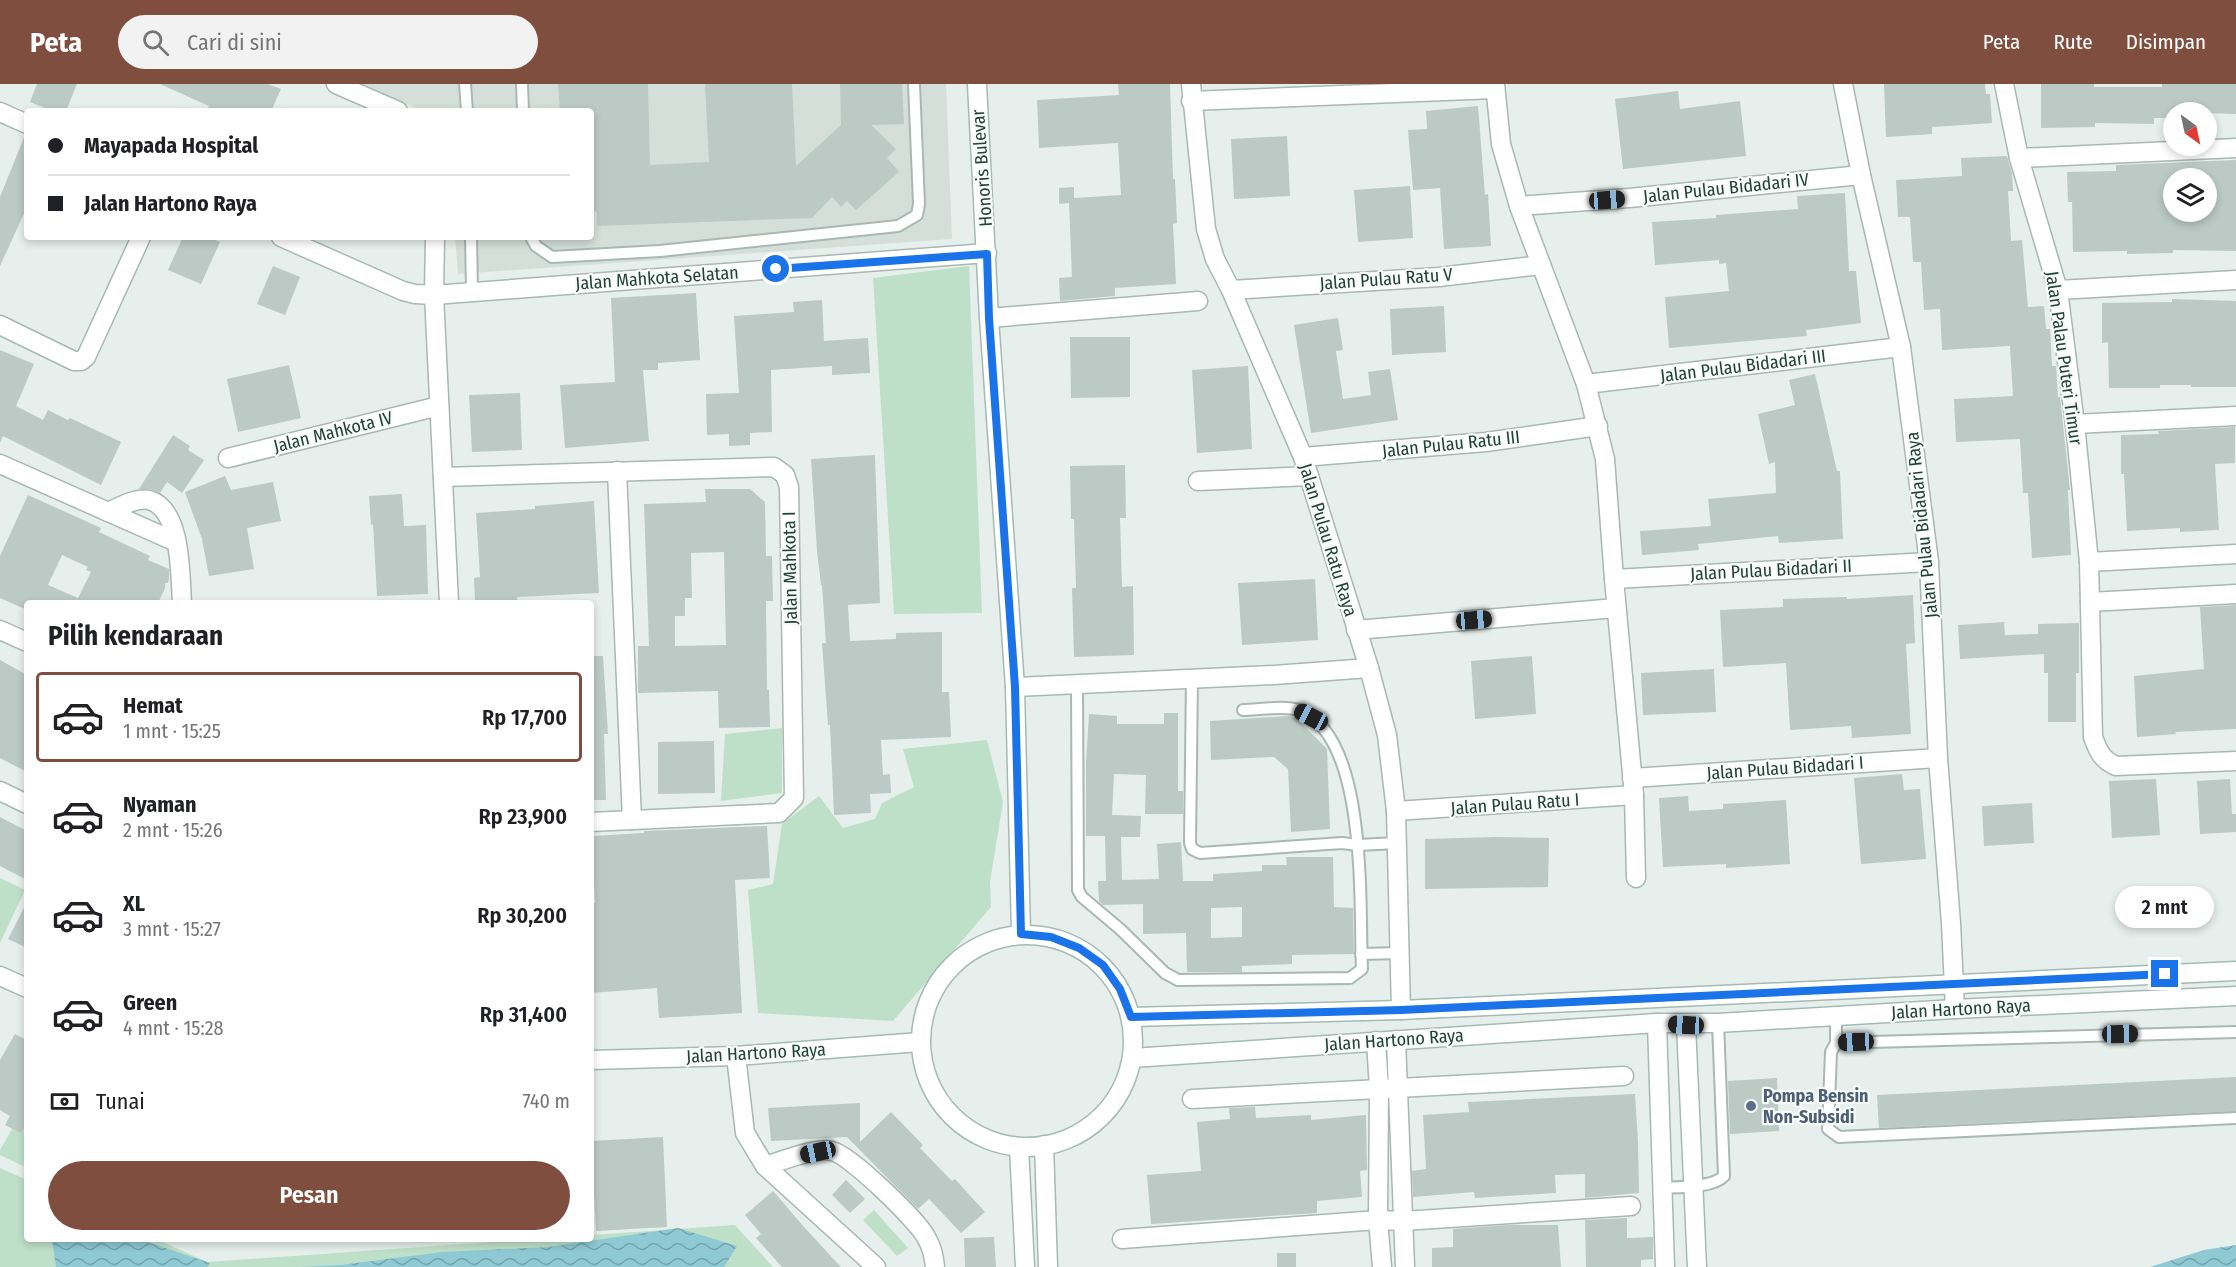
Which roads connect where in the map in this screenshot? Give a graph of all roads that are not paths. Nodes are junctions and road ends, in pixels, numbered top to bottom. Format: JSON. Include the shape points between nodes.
{"nodes":[{"id":1,"x":336,"y":84,"type":"edge"},
{"id":2,"x":465,"y":84,"type":"edge"},
{"id":3,"x":522,"y":84,"type":"edge"},
{"id":4,"x":914,"y":84,"type":"edge"},
{"id":5,"x":977,"y":84,"type":"edge"},
{"id":6,"x":1843,"y":84,"type":"edge"},
{"id":7,"x":2004,"y":84,"type":"edge"},
{"id":8,"x":1495,"y":86,"type":"edge"},
{"id":9,"x":1191,"y":93,"type":"edge"},
{"id":10,"x":391,"y":108,"type":"edge"},
{"id":11,"x":467,"y":108,"type":"edge"},
{"id":12,"x":523,"y":108,"type":"edge"},
{"id":13,"x":0,"y":112,"type":"edge"},
{"id":14,"x":24,"y":123,"type":"edge"},
{"id":15,"x":2236,"y":148,"type":"edge"},
{"id":16,"x":2019,"y":158,"type":"junction"},
{"id":17,"x":1861,"y":175,"type":"junction"},
{"id":18,"x":1519,"y":206,"type":"junction"},
{"id":19,"x":140,"y":240,"type":"edge"},
{"id":20,"x":288,"y":240,"type":"edge"},
{"id":21,"x":435,"y":240,"type":"edge"},
{"id":22,"x":471,"y":240,"type":"edge"},
{"id":23,"x":533,"y":240,"type":"edge"},
{"id":24,"x":987,"y":254,"type":"junction"},
{"id":25,"x":1541,"y":265,"type":"junction"},
{"id":26,"x":2236,"y":280,"type":"edge"},
{"id":27,"x":472,"y":284,"type":"junction"},
{"id":28,"x":1231,"y":290,"type":"junction"},
{"id":29,"x":2058,"y":290,"type":"junction"},
{"id":30,"x":434,"y":295,"type":"junction"},
{"id":31,"x":1198,"y":301,"type":"dead end"},
{"id":32,"x":989,"y":318,"type":"junction"},
{"id":33,"x":0,"y":324,"type":"edge"},
{"id":34,"x":1900,"y":347,"type":"junction"},
{"id":35,"x":1586,"y":384,"type":"junction"},
{"id":36,"x":439,"y":406,"type":"junction"},
{"id":37,"x":2236,"y":417,"type":"edge"},
{"id":38,"x":2075,"y":424,"type":"junction"},
{"id":39,"x":1598,"y":426,"type":"junction"},
{"id":40,"x":228,"y":458,"type":"dead end"},
{"id":41,"x":1303,"y":458,"type":"junction"},
{"id":42,"x":0,"y":464,"type":"edge"},
{"id":43,"x":617,"y":471,"type":"junction"},
{"id":44,"x":1309,"y":476,"type":"junction"},
{"id":45,"x":443,"y":477,"type":"junction"},
{"id":46,"x":1198,"y":481,"type":"dead end"},
{"id":47,"x":108,"y":512,"type":"junction"},
{"id":48,"x":176,"y":542,"type":"junction"},
{"id":49,"x":2236,"y":554,"type":"edge"},
{"id":50,"x":1929,"y":562,"type":"junction"},
{"id":51,"x":2089,"y":562,"type":"junction"},
{"id":52,"x":1614,"y":579,"type":"junction"},
{"id":53,"x":2236,"y":594,"type":"edge"},
{"id":54,"x":182,"y":600,"type":"edge"},
{"id":55,"x":449,"y":600,"type":"edge"},
{"id":56,"x":2090,"y":602,"type":"junction"},
{"id":57,"x":1616,"y":608,"type":"junction"},
{"id":58,"x":0,"y":630,"type":"edge"},
{"id":59,"x":1356,"y":630,"type":"junction"},
{"id":60,"x":24,"y":641,"type":"edge"},
{"id":61,"x":1368,"y":668,"type":"junction"},
{"id":62,"x":1192,"y":678,"type":"junction"},
{"id":63,"x":1077,"y":685,"type":"junction"},
{"id":64,"x":1015,"y":687,"type":"junction"},
{"id":65,"x":1243,"y":710,"type":"dead end"},
{"id":66,"x":1938,"y":758,"type":"junction"},
{"id":67,"x":2236,"y":761,"type":"edge"},
{"id":68,"x":1633,"y":786,"type":"junction"},
{"id":69,"x":0,"y":791,"type":"edge"},
{"id":70,"x":24,"y":803,"type":"edge"},
{"id":71,"x":1396,"y":811,"type":"junction"},
{"id":72,"x":632,"y":820,"type":"junction"},
{"id":73,"x":594,"y":822,"type":"edge"},
{"id":74,"x":1397,"y":843,"type":"junction"},
{"id":75,"x":1358,"y":845,"type":"junction"},
{"id":76,"x":1636,"y":878,"type":"dead end"},
{"id":77,"x":1021,"y":934,"type":"junction"},
{"id":78,"x":1400,"y":953,"type":"junction"},
{"id":79,"x":1361,"y":954,"type":"junction"},
{"id":80,"x":2236,"y":971,"type":"edge"},
{"id":81,"x":0,"y":976,"type":"edge"},
{"id":82,"x":1953,"y":984,"type":"junction"},
{"id":83,"x":24,"y":987,"type":"edge"},
{"id":84,"x":2236,"y":996,"type":"edge"},
{"id":85,"x":1955,"y":1009,"type":"junction"},
{"id":86,"x":1401,"y":1010,"type":"junction"},
{"id":87,"x":1836,"y":1016,"type":"junction"},
{"id":88,"x":1131,"y":1017,"type":"junction"},
{"id":89,"x":1657,"y":1023,"type":"junction"},
{"id":90,"x":1718,"y":1023,"type":"junction"},
{"id":91,"x":1686,"y":1025,"type":"junction"},
{"id":92,"x":2236,"y":1032,"type":"edge"},
{"id":93,"x":1396,"y":1040,"type":"junction"},
{"id":94,"x":1376,"y":1041,"type":"junction"},
{"id":95,"x":920,"y":1042,"type":"junction"},
{"id":96,"x":1836,"y":1043,"type":"junction"},
{"id":97,"x":736,"y":1056,"type":"junction"},
{"id":98,"x":1132,"y":1058,"type":"junction"},
{"id":99,"x":594,"y":1060,"type":"edge"},
{"id":100,"x":1624,"y":1076,"type":"dead end"},
{"id":101,"x":1388,"y":1088,"type":"junction"},
{"id":102,"x":1192,"y":1099,"type":"dead end"},
{"id":103,"x":2236,"y":1118,"type":"edge"},
{"id":104,"x":1044,"y":1145,"type":"junction"},
{"id":105,"x":1019,"y":1147,"type":"junction"},
{"id":106,"x":765,"y":1166,"type":"junction"},
{"id":107,"x":1693,"y":1186,"type":"junction"},
{"id":108,"x":1662,"y":1188,"type":"junction"},
{"id":109,"x":1631,"y":1206,"type":"dead end"},
{"id":110,"x":1378,"y":1220,"type":"junction"},
{"id":111,"x":1402,"y":1221,"type":"junction"},
{"id":112,"x":1122,"y":1239,"type":"dead end"},
{"id":113,"x":876,"y":1267,"type":"edge"},
{"id":114,"x":935,"y":1267,"type":"edge"},
{"id":115,"x":1025,"y":1267,"type":"edge"},
{"id":116,"x":1048,"y":1267,"type":"edge"},
{"id":117,"x":1382,"y":1267,"type":"edge"},
{"id":118,"x":1405,"y":1267,"type":"edge"},
{"id":119,"x":1665,"y":1267,"type":"edge"},
{"id":120,"x":1697,"y":1267,"type":"edge"}],
"edges":[{"from":1,"to":10,"type":"street"},
{"from":2,"to":11,"type":"lane"},
{"from":3,"to":12,"type":"lane"},
{"from":4,"to":23,"type":"lane","via":[[919,204],[917,216],[898,226],[660,251],[552,257]]},
{"from":5,"to":24,"type":"street","name":"Honoris Bulevar"},
{"from":6,"to":17,"type":"street","name":"Jalan Pulau Bidadari Raya"},
{"from":7,"to":16,"type":"street","name":"Jalan Palau Puteri Timur"},
{"from":8,"to":9,"type":"street"},
{"from":8,"to":18,"type":"street","via":[[1501,144]]},
{"from":9,"to":28,"type":"street","name":"Jalan Pulau Ratu Raya","via":[[1206,229],[1215,259]]},
{"from":13,"to":14,"type":"street"},
{"from":15,"to":16,"type":"street"},
{"from":16,"to":29,"type":"street","name":"Jalan Palau Puteri Timur"},
{"from":17,"to":18,"type":"street","name":"Jalan Pulau Bidadari IV"},
{"from":17,"to":34,"type":"street","name":"Jalan Pulau Bidadari Raya"},
{"from":18,"to":25,"type":"street"},
{"from":19,"to":33,"type":"street","via":[[81,361]]},
{"from":20,"to":30,"type":"street","name":"Jalan Mahkota Selatan","via":[[403,291]]},
{"from":21,"to":30,"type":"street"},
{"from":22,"to":27,"type":"lane"},
{"from":24,"to":27,"type":"street","name":"Jalan Mahkota Selatan"},
{"from":24,"to":32,"type":"street","name":"Honoris Bulevar"},
{"from":25,"to":28,"type":"street","name":"Jalan Pulau Ratu V","via":[[1439,277]]},
{"from":25,"to":35,"type":"street"},
{"from":26,"to":29,"type":"street"},
{"from":27,"to":30,"type":"street","name":"Jalan Mahkota Selatan"},
{"from":28,"to":41,"type":"street","name":"Jalan Pulau Ratu Raya"},
{"from":29,"to":38,"type":"street","name":"Jalan Palau Puteri Timur"},
{"from":30,"to":36,"type":"street"},
{"from":31,"to":32,"type":"street"},
{"from":32,"to":64,"type":"street","name":"Honoris Bulevar"},
{"from":34,"to":35,"type":"street","name":"Jalan Pulau Bidadari III"},
{"from":34,"to":50,"type":"street","name":"Jalan Pulau Bidadari Raya"},
{"from":35,"to":39,"type":"street"},
{"from":36,"to":40,"type":"street","name":"Jalan Mahkota IV"},
{"from":36,"to":45,"type":"street"},
{"from":37,"to":38,"type":"street"},
{"from":38,"to":51,"type":"street","name":"Jalan Palau Puteri Timur"},
{"from":39,"to":41,"type":"street","name":"Jalan Pulau Ratu III","via":[[1486,442]]},
{"from":39,"to":52,"type":"street","via":[[1605,459]]},
{"from":41,"to":44,"type":"street","name":"Jalan Pulau Ratu Raya"},
{"from":42,"to":47,"type":"street"},
{"from":43,"to":45,"type":"street","name":"Jalan Mahkota I"},
{"from":43,"to":72,"type":"street"},
{"from":43,"to":72,"type":"street","name":"Jalan Mahkota I","via":[[774,467],[785,475],[789,487],[794,798],[779,813]]},
{"from":44,"to":46,"type":"street"},
{"from":44,"to":59,"type":"street","name":"Jalan Pulau Ratu Raya"},
{"from":45,"to":55,"type":"street"},
{"from":47,"to":48,"type":"street"},
{"from":47,"to":48,"type":"street","via":[[147,500],[159,505],[171,520]]},
{"from":48,"to":54,"type":"street"},
{"from":49,"to":51,"type":"street"},
{"from":50,"to":52,"type":"street","name":"Jalan Pulau Bidadari II"},
{"from":50,"to":66,"type":"street","name":"Jalan Pulau Bidadari Raya"},
{"from":51,"to":56,"type":"street","name":"Jalan Palau Puteri Timur"},
{"from":52,"to":57,"type":"street"},
{"from":53,"to":56,"type":"street"},
{"from":56,"to":67,"type":"street","name":"Jalan Palau Puteri Timur","via":[[2093,737],[2100,754],[2116,766]]},
{"from":57,"to":59,"type":"street"},
{"from":57,"to":68,"type":"street"},
{"from":58,"to":60,"type":"street"},
{"from":59,"to":61,"type":"street","name":"Jalan Pulau Ratu Raya"},
{"from":61,"to":62,"type":"street"},
{"from":61,"to":71,"type":"street","name":"Jalan Pulau Ratu Raya","via":[[1387,735]]},
{"from":62,"to":63,"type":"street"},
{"from":62,"to":75,"type":"lane","via":[[1192,849],[1200,854]]},
{"from":63,"to":64,"type":"street"},
{"from":63,"to":79,"type":"lane","via":[[1078,890],[1082,897],[1165,973],[1178,980],[1350,978],[1362,969]]},
{"from":64,"to":77,"type":"street","name":"Honoris Bulevar"},
{"from":65,"to":75,"type":"lane","via":[[1296,709],[1319,725],[1347,773]]},
{"from":66,"to":68,"type":"street","name":"Jalan Pulau Bidadari I"},
{"from":66,"to":82,"type":"street","name":"Jalan Pulau Bidadari Raya"},
{"from":68,"to":71,"type":"street","name":"Jalan Pulau Ratu I"},
{"from":68,"to":76,"type":"street"},
{"from":69,"to":70,"type":"street"},
{"from":71,"to":74,"type":"street","name":"Jalan Pulau Ratu Raya"},
{"from":72,"to":73,"type":"street","name":"Jalan Mahkota I"},
{"from":74,"to":75,"type":"lane"},
{"from":74,"to":78,"type":"street","name":"Jalan Pulau Ratu Raya"},
{"from":75,"to":79,"type":"lane"},
{"from":77,"to":88,"type":"street","via":[[1051,937],[1079,948],[1103,965],[1120,989]]},
{"from":77,"to":95,"type":"street","via":[[994,939],[949,968],[933,990],[923,1015]]},
{"from":78,"to":79,"type":"lane"},
{"from":78,"to":86,"type":"street","name":"Jalan Pulau Ratu Raya"},
{"from":80,"to":82,"type":"street","name":"Jalan Hartono Raya"},
{"from":81,"to":83,"type":"street"},
{"from":82,"to":85,"type":"street","name":"Jalan Pulau Bidadari Raya"},
{"from":82,"to":86,"type":"street","name":"Jalan Hartono Raya"},
{"from":84,"to":85,"type":"street","name":"Jalan Hartono Raya"},
{"from":85,"to":87,"type":"street","name":"Jalan Hartono Raya"},
{"from":86,"to":88,"type":"street","name":"Jalan Hartono Raya"},
{"from":87,"to":90,"type":"street","name":"Jalan Hartono Raya"},
{"from":87,"to":96,"type":"lane"},
{"from":88,"to":98,"type":"street"},
{"from":89,"to":91,"type":"street","name":"Jalan Hartono Raya"},
{"from":89,"to":93,"type":"street","name":"Jalan Hartono Raya"},
{"from":89,"to":108,"type":"street"},
{"from":90,"to":91,"type":"street","name":"Jalan Hartono Raya"},
{"from":90,"to":107,"type":"lane","via":[[1724,1176]]},
{"from":91,"to":107,"type":"street"},
{"from":92,"to":96,"type":"lane"},
{"from":93,"to":94,"type":"street","name":"Jalan Hartono Raya"},
{"from":93,"to":101,"type":"street"},
{"from":94,"to":98,"type":"street","name":"Jalan Hartono Raya"},
{"from":94,"to":101,"type":"street"},
{"from":95,"to":97,"type":"street","name":"Jalan Hartono Raya"},
{"from":95,"to":105,"type":"street","via":[[930,1086],[957,1122],[986,1138]]},
{"from":96,"to":103,"type":"lane","via":[[1831,1052],[1828,1129],[1839,1137]]},
{"from":97,"to":99,"type":"street","name":"Jalan Hartono Raya"},
{"from":97,"to":106,"type":"street","via":[[745,1133]]},
{"from":98,"to":104,"type":"street","via":[[1121,1089],[1102,1115],[1085,1129]]},
{"from":100,"to":101,"type":"street"},
{"from":101,"to":102,"type":"street"},
{"from":101,"to":110,"type":"street"},
{"from":101,"to":111,"type":"street"},
{"from":104,"to":105,"type":"street"},
{"from":104,"to":116,"type":"street"},
{"from":105,"to":115,"type":"street"},
{"from":106,"to":113,"type":"street"},
{"from":106,"to":114,"type":"street","via":[[830,1150],[841,1154],[925,1234]]},
{"from":107,"to":108,"type":"lane"},
{"from":107,"to":120,"type":"street"},
{"from":108,"to":119,"type":"street"},
{"from":109,"to":111,"type":"street"},
{"from":110,"to":111,"type":"street"},
{"from":110,"to":112,"type":"street"},
{"from":110,"to":117,"type":"street"},
{"from":111,"to":118,"type":"street"}]}
